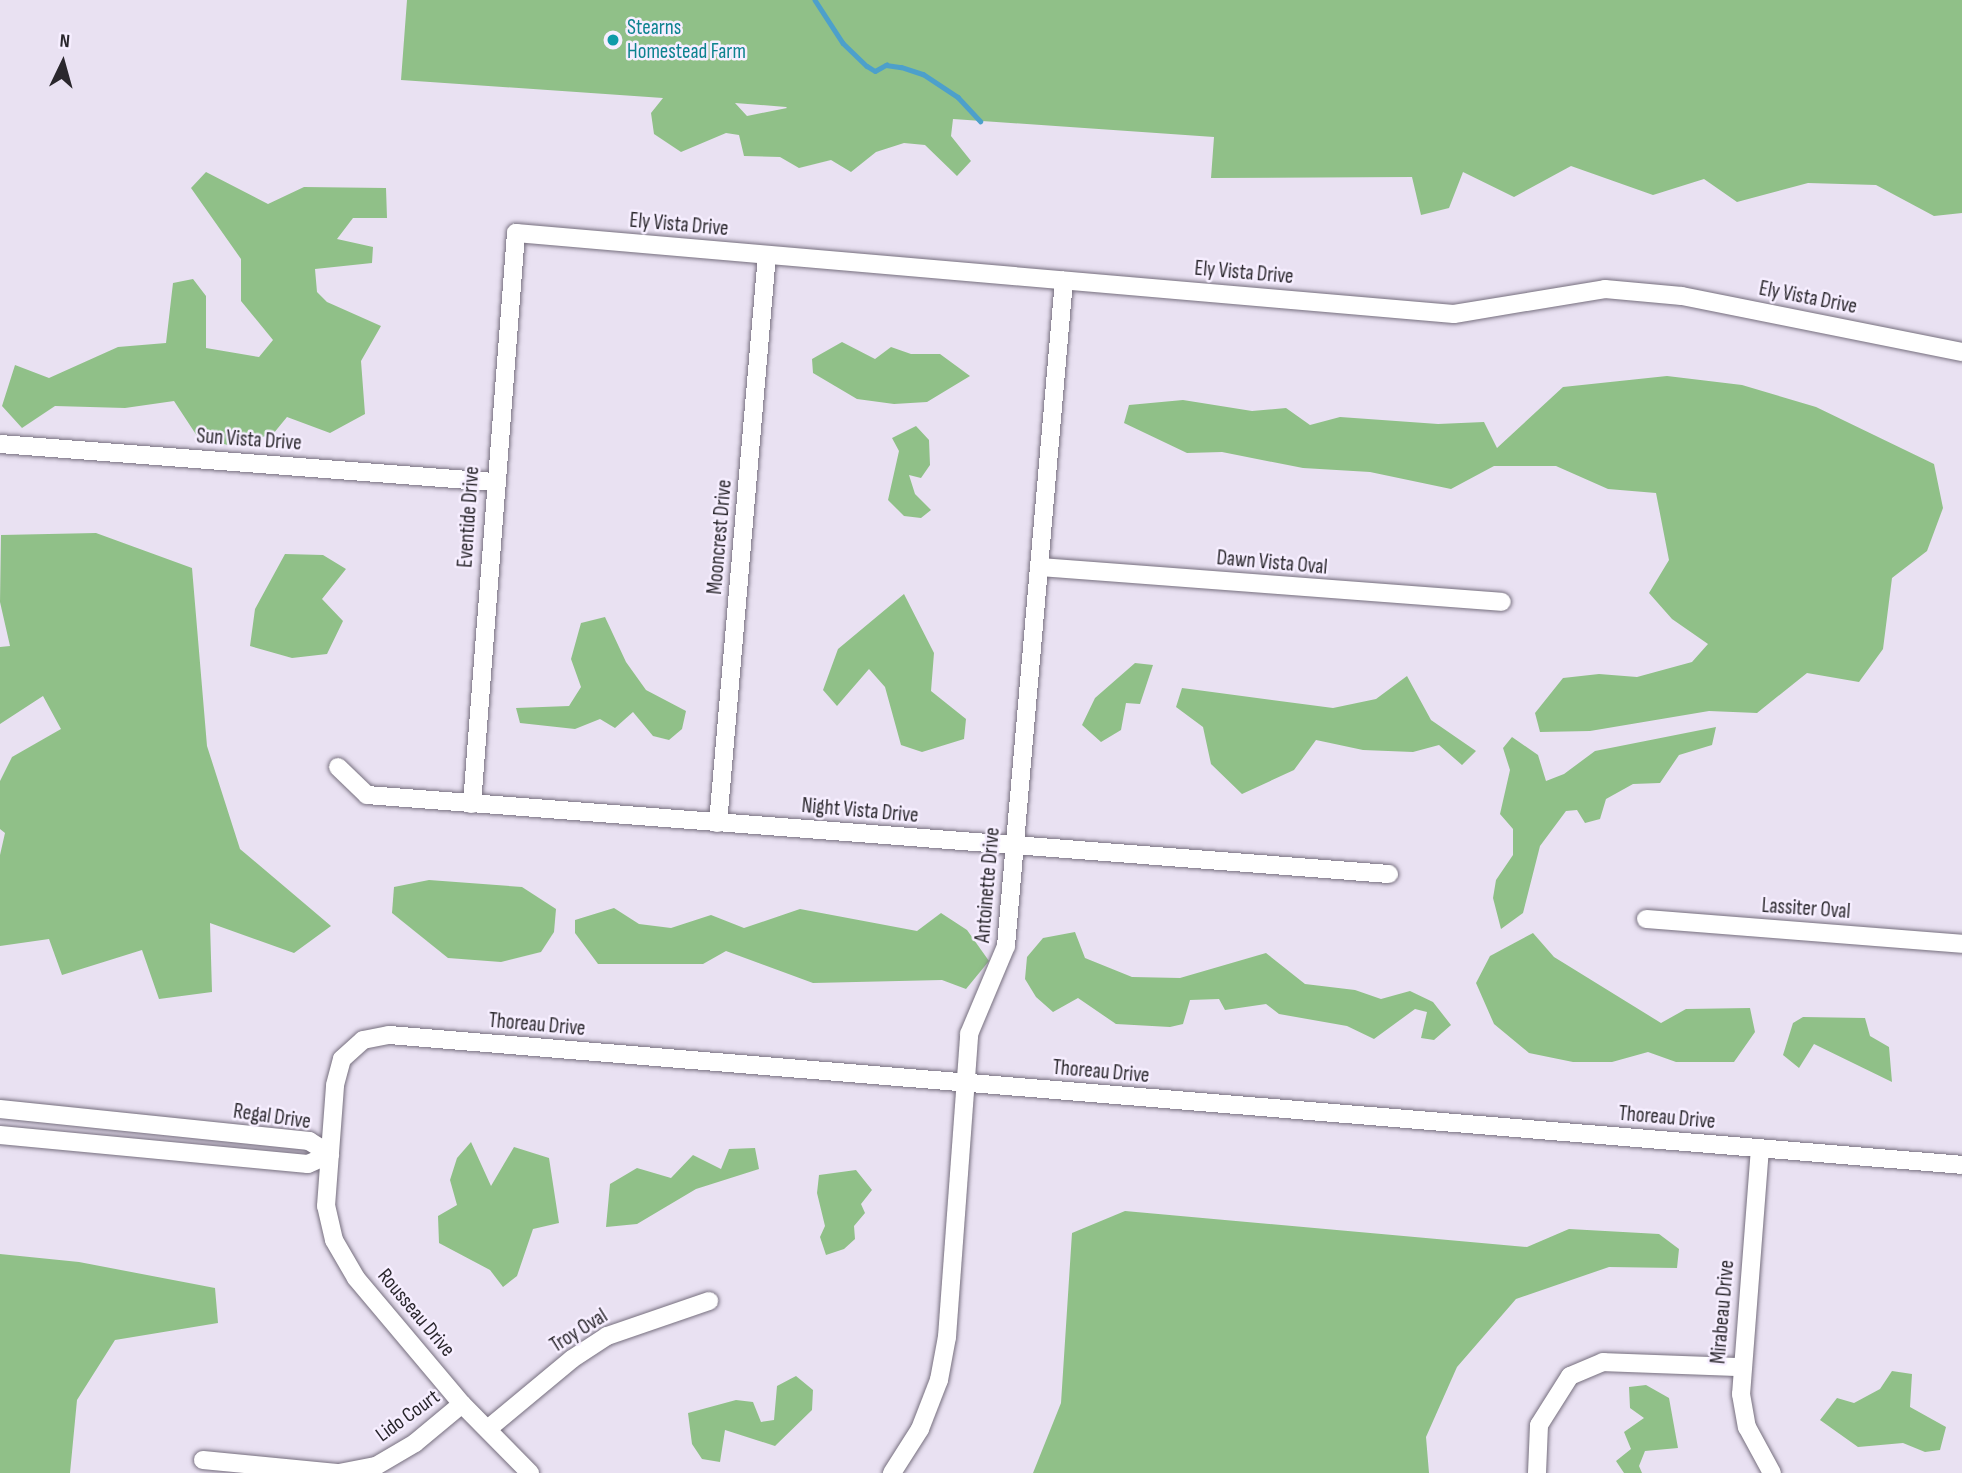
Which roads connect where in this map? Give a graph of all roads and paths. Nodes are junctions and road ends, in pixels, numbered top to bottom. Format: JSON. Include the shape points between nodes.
{"nodes":[{"id":1,"x":516,"y":233,"type":"joint"},
{"id":2,"x":767,"y":255,"type":"junction"},
{"id":3,"x":1064,"y":281,"type":"junction"},
{"id":4,"x":1962,"y":352,"type":"edge"},
{"id":5,"x":0,"y":444,"type":"edge"},
{"id":6,"x":495,"y":482,"type":"junction"},
{"id":7,"x":1039,"y":567,"type":"junction"},
{"id":8,"x":1502,"y":602,"type":"dead end"},
{"id":9,"x":338,"y":767,"type":"dead end"},
{"id":10,"x":472,"y":804,"type":"junction"},
{"id":11,"x":718,"y":822,"type":"junction"},
{"id":12,"x":1015,"y":846,"type":"junction"},
{"id":13,"x":1389,"y":874,"type":"dead end"},
{"id":14,"x":1646,"y":919,"type":"dead end"},
{"id":15,"x":1962,"y":944,"type":"edge"},
{"id":16,"x":964,"y":1083,"type":"junction"},
{"id":17,"x":0,"y":1110,"type":"edge"},
{"id":18,"x":52,"y":1115,"type":"junction"},
{"id":19,"x":0,"y":1135,"type":"edge"},
{"id":20,"x":50,"y":1139,"type":"junction"},
{"id":21,"x":1760,"y":1148,"type":"junction"},
{"id":22,"x":330,"y":1154,"type":"junction"},
{"id":23,"x":1962,"y":1165,"type":"edge"},
{"id":24,"x":709,"y":1301,"type":"dead end"},
{"id":25,"x":1741,"y":1367,"type":"junction"},
{"id":26,"x":462,"y":1404,"type":"junction"},
{"id":27,"x":489,"y":1428,"type":"junction"},
{"id":28,"x":203,"y":1460,"type":"dead end"},
{"id":29,"x":530,"y":1473,"type":"edge"},
{"id":30,"x":892,"y":1473,"type":"edge"},
{"id":31,"x":1537,"y":1473,"type":"edge"},
{"id":32,"x":1772,"y":1473,"type":"edge"}],
"edges":[{"from":1,"to":2,"type":"street","name":"Ely Vista Drive"},
{"from":1,"to":6,"type":"street","name":"Eventide Drive"},
{"from":2,"to":3,"type":"street","name":"Ely Vista Drive"},
{"from":2,"to":11,"type":"street","name":"Mooncrest Drive"},
{"from":3,"to":4,"type":"street","name":"Ely Vista Drive","via":[[1454,314],[1605,289],[1682,296]]},
{"from":3,"to":7,"type":"street","name":"Antoinette Drive"},
{"from":5,"to":6,"type":"street","name":"Sun Vista Drive"},
{"from":6,"to":10,"type":"street","name":"Eventide Drive"},
{"from":7,"to":8,"type":"street","name":"Dawn Vista Oval"},
{"from":7,"to":12,"type":"street","name":"Antoinette Drive"},
{"from":9,"to":10,"type":"street","name":"Night Vista Drive","via":[[367,794]]},
{"from":10,"to":11,"type":"street","name":"Night Vista Drive"},
{"from":11,"to":12,"type":"street","name":"Night Vista Drive"},
{"from":12,"to":13,"type":"street","name":"Night Vista Drive"},
{"from":12,"to":16,"type":"street","name":"Antoinette Drive","via":[[1006,946],[975,1014]]},
{"from":14,"to":15,"type":"street","name":"Lassiter Oval"},
{"from":16,"to":21,"type":"street","name":"Thoreau Drive"},
{"from":16,"to":22,"type":"street","name":"Thoreau Drive","via":[[377,1036],[355,1044],[342,1059],[335,1085]]},
{"from":16,"to":30,"type":"street","name":"Antoinette Drive","via":[[947,1337],[939,1380],[920,1429]]},
{"from":17,"to":18,"type":"street","name":"Regal Drive"},
{"from":18,"to":20,"type":"street"},
{"from":18,"to":22,"type":"street","name":"Regal Drive","via":[[309,1141]]},
{"from":19,"to":20,"type":"street","name":"Regal Drive"},
{"from":20,"to":22,"type":"street","name":"Regal Drive","via":[[308,1164]]},
{"from":21,"to":23,"type":"street","name":"Thoreau Drive"},
{"from":21,"to":25,"type":"street","name":"Mirabeau Drive"},
{"from":22,"to":26,"type":"street","name":"Rousseau Drive","via":[[326,1206],[334,1240],[356,1278]]},
{"from":24,"to":27,"type":"street","name":"Troy Oval","via":[[607,1336]]},
{"from":25,"to":31,"type":"street","via":[[1602,1362],[1570,1376],[1539,1425]]},
{"from":25,"to":32,"type":"street","name":"Mirabeau Drive","via":[[1747,1427]]},
{"from":26,"to":27,"type":"street","name":"Rousseau Drive"},
{"from":26,"to":28,"type":"street","name":"Lido Court","via":[[415,1443],[376,1465],[339,1473]]},
{"from":27,"to":29,"type":"street","name":"Rousseau Drive"}]}
